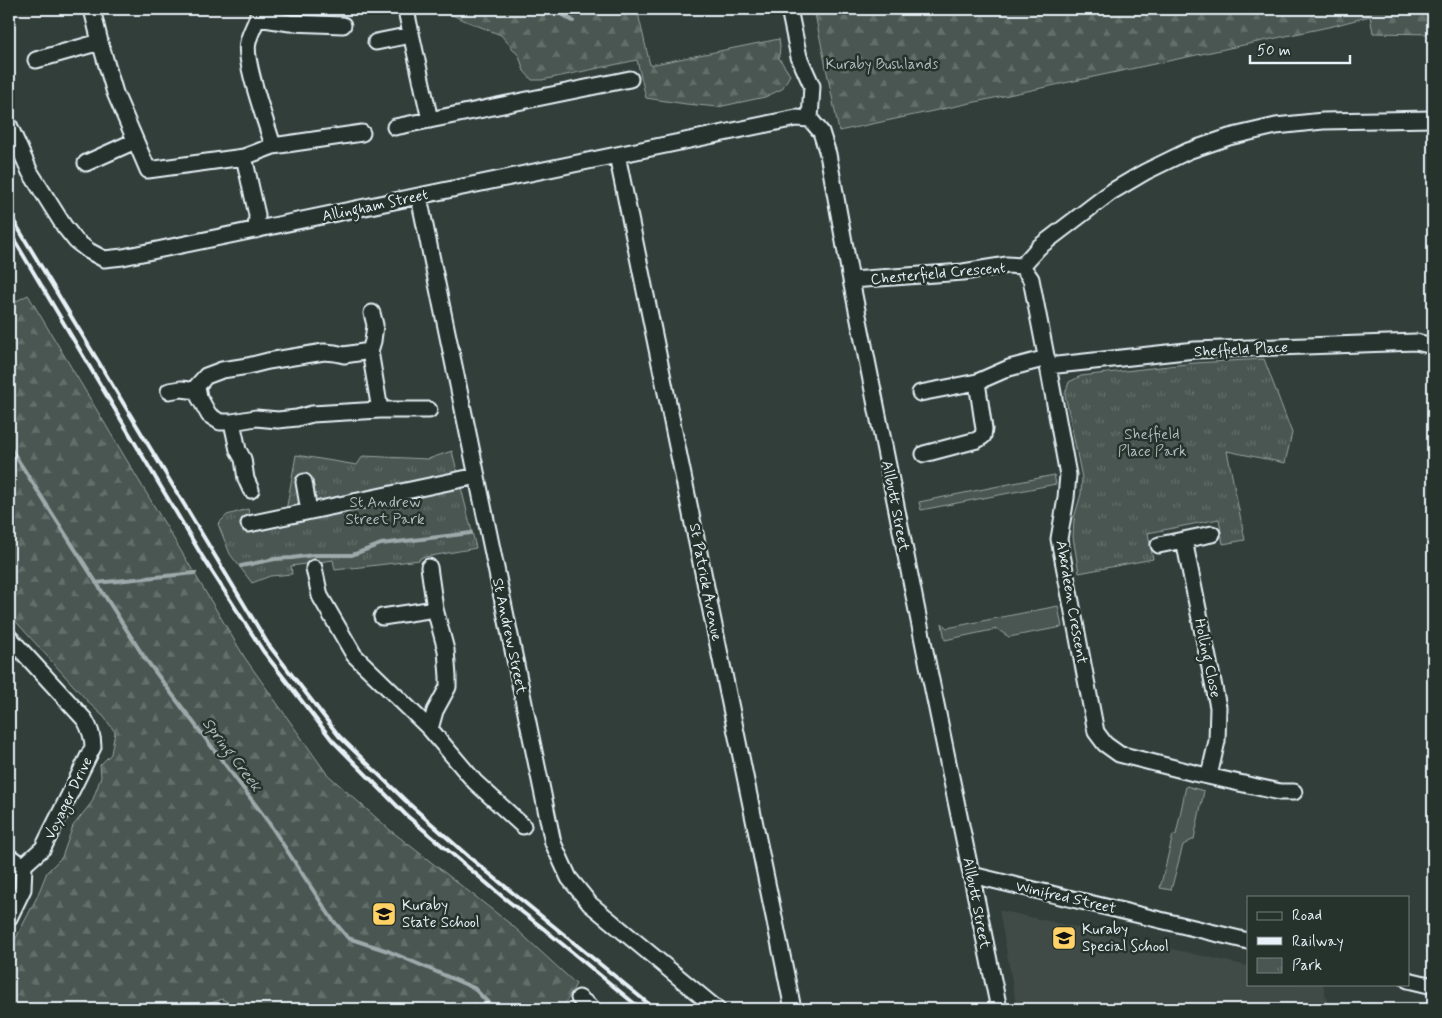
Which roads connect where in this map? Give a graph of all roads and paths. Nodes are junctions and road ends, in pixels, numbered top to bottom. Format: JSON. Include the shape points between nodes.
{"nodes":[{"id":1,"x":92,"y":9,"type":"edge"},
{"id":2,"x":789,"y":9,"type":"edge"},
{"id":3,"x":258,"y":13,"type":"edge"},
{"id":4,"x":407,"y":15,"type":"dead end"},
{"id":5,"x":343,"y":25,"type":"dead end"},
{"id":6,"x":412,"y":34,"type":"junction"},
{"id":7,"x":100,"y":42,"type":"junction"},
{"id":8,"x":376,"y":42,"type":"dead end"},
{"id":9,"x":36,"y":60,"type":"dead end"},
{"id":10,"x":630,"y":79,"type":"dead end"},
{"id":11,"x":810,"y":119,"type":"junction"},
{"id":12,"x":430,"y":120,"type":"junction"},
{"id":13,"x":1433,"y":120,"type":"edge"},
{"id":14,"x":9,"y":125,"type":"edge"},
{"id":15,"x":395,"y":127,"type":"dead end"},
{"id":16,"x":362,"y":134,"type":"dead end"},
{"id":17,"x":135,"y":140,"type":"junction"},
{"id":18,"x":273,"y":146,"type":"junction"},
{"id":19,"x":617,"y":155,"type":"junction"},
{"id":20,"x":244,"y":157,"type":"junction"},
{"id":21,"x":86,"y":163,"type":"dead end"},
{"id":22,"x":419,"y":196,"type":"junction"},
{"id":23,"x":256,"y":230,"type":"junction"},
{"id":24,"x":1022,"y":266,"type":"junction"},
{"id":25,"x":851,"y":280,"type":"junction"},
{"id":26,"x":372,"y":312,"type":"dead end"},
{"id":27,"x":1433,"y":346,"type":"edge"},
{"id":28,"x":370,"y":351,"type":"junction"},
{"id":29,"x":1048,"y":362,"type":"junction"},
{"id":30,"x":977,"y":382,"type":"junction"},
{"id":31,"x":169,"y":390,"type":"dead end"},
{"id":32,"x":198,"y":391,"type":"junction"},
{"id":33,"x":920,"y":393,"type":"dead end"},
{"id":34,"x":380,"y":410,"type":"junction"},
{"id":35,"x":429,"y":410,"type":"dead end"},
{"id":36,"x":232,"y":422,"type":"junction"},
{"id":37,"x":924,"y":454,"type":"dead end"},
{"id":38,"x":477,"y":476,"type":"junction"},
{"id":39,"x":304,"y":482,"type":"dead end"},
{"id":40,"x":251,"y":490,"type":"dead end"},
{"id":41,"x":309,"y":511,"type":"junction"},
{"id":42,"x":249,"y":524,"type":"dead end"},
{"id":43,"x":1212,"y":534,"type":"dead end"},
{"id":44,"x":1184,"y":540,"type":"junction"},
{"id":45,"x":1159,"y":545,"type":"dead end"},
{"id":46,"x":430,"y":567,"type":"dead end"},
{"id":47,"x":314,"y":568,"type":"dead end"},
{"id":48,"x":435,"y":609,"type":"junction"},
{"id":49,"x":382,"y":617,"type":"dead end"},
{"id":50,"x":9,"y":636,"type":"edge"},
{"id":51,"x":430,"y":729,"type":"junction"},
{"id":52,"x":1209,"y":776,"type":"junction"},
{"id":53,"x":1294,"y":792,"type":"dead end"},
{"id":54,"x":523,"y":826,"type":"dead end"},
{"id":55,"x":9,"y":857,"type":"edge"},
{"id":56,"x":24,"y":865,"type":"junction"},
{"id":57,"x":972,"y":874,"type":"junction"},
{"id":58,"x":9,"y":918,"type":"edge"},
{"id":59,"x":1247,"y":941,"type":"edge"},
{"id":60,"x":1410,"y":980,"type":"edge"},
{"id":61,"x":1433,"y":986,"type":"edge"},
{"id":62,"x":579,"y":998,"type":"dead end"},
{"id":63,"x":593,"y":1009,"type":"edge"},
{"id":64,"x":717,"y":1009,"type":"edge"},
{"id":65,"x":793,"y":1009,"type":"edge"},
{"id":66,"x":999,"y":1009,"type":"edge"}],
"edges":[{"from":1,"to":7,"type":"street"},
{"from":2,"to":11,"type":"street","via":[[799,57],[812,86]]},
{"from":3,"to":5,"type":"street","via":[[290,23]]},
{"from":3,"to":18,"type":"street","via":[[248,42],[249,67]]},
{"from":4,"to":6,"type":"street"},
{"from":6,"to":8,"type":"street"},
{"from":6,"to":12,"type":"street"},
{"from":7,"to":9,"type":"street"},
{"from":7,"to":17,"type":"street","via":[[115,93]]},
{"from":10,"to":12,"type":"street"},
{"from":11,"to":19,"type":"street","name":"Allingham Street","via":[[796,118]]},
{"from":11,"to":25,"type":"street","name":"Allbutt Street","via":[[821,132],[828,154]]},
{"from":12,"to":15,"type":"street"},
{"from":13,"to":24,"type":"street","name":"Chesterfield Crescent","via":[[1323,121],[1276,126],[1188,151],[1111,192],[1039,247]]},
{"from":14,"to":23,"type":"street","name":"Allingham Street","via":[[30,172],[64,226],[89,251],[104,259]]},
{"from":16,"to":18,"type":"street"},
{"from":17,"to":20,"type":"street","via":[[148,170]]},
{"from":17,"to":21,"type":"street"},
{"from":18,"to":20,"type":"street"},
{"from":19,"to":22,"type":"street","name":"Allingham Street"},
{"from":19,"to":65,"type":"street","name":"St Patrick Avenue"},
{"from":20,"to":23,"type":"street","via":[[257,216]]},
{"from":22,"to":23,"type":"street","name":"Allingham Street"},
{"from":22,"to":38,"type":"street","name":"St Andrew Street"},
{"from":24,"to":25,"type":"street","name":"Chesterfield Crescent"},
{"from":24,"to":29,"type":"street","name":"Aberdeen Crescent","via":[[1031,279]]},
{"from":25,"to":57,"type":"street","name":"Allbutt Street"},
{"from":26,"to":28,"type":"street","via":[[375,325]]},
{"from":27,"to":29,"type":"street","name":"Sheffield Place","via":[[1416,342],[1195,350]]},
{"from":28,"to":32,"type":"street","via":[[344,355],[324,352],[222,370],[206,376],[197,386]]},
{"from":28,"to":34,"type":"street"},
{"from":29,"to":30,"type":"street","name":"Sheffield Place","via":[[1009,368]]},
{"from":29,"to":52,"type":"street","name":"Aberdeen Crescent","via":[[1068,476],[1059,539],[1096,732],[1119,754]]},
{"from":30,"to":33,"type":"street","name":"Sheffield Place"},
{"from":30,"to":37,"type":"street","via":[[983,436]]},
{"from":31,"to":32,"type":"street"},
{"from":32,"to":36,"type":"street","via":[[209,415],[220,422]]},
{"from":34,"to":35,"type":"street"},
{"from":34,"to":36,"type":"street"},
{"from":36,"to":40,"type":"street"},
{"from":38,"to":41,"type":"street"},
{"from":38,"to":64,"type":"street","name":"St Andrew Street","via":[[553,844],[569,878],[590,904]]},
{"from":39,"to":41,"type":"street"},
{"from":41,"to":42,"type":"street"},
{"from":43,"to":44,"type":"street"},
{"from":44,"to":45,"type":"street"},
{"from":44,"to":52,"type":"street","name":"Holling Close","via":[[1218,707],[1218,741]]},
{"from":46,"to":48,"type":"street"},
{"from":47,"to":51,"type":"street","via":[[320,596],[354,655]]},
{"from":48,"to":49,"type":"street"},
{"from":48,"to":51,"type":"street","via":[[446,650],[448,687]]},
{"from":50,"to":56,"type":"street","name":"Voyager Drive","via":[[85,720],[93,737],[93,747],[43,848]]},
{"from":51,"to":54,"type":"street","via":[[475,782]]},
{"from":52,"to":53,"type":"street","name":"Aberdeen Crescent","via":[[1280,792]]},
{"from":55,"to":56,"type":"street"},
{"from":56,"to":58,"type":"street","via":[[23,889]]},
{"from":57,"to":59,"type":"street","name":"Winifred Street"},
{"from":57,"to":66,"type":"street","name":"Allbutt Street"},
{"from":60,"to":61,"type":"street"},
{"from":62,"to":63,"type":"street"}]}
